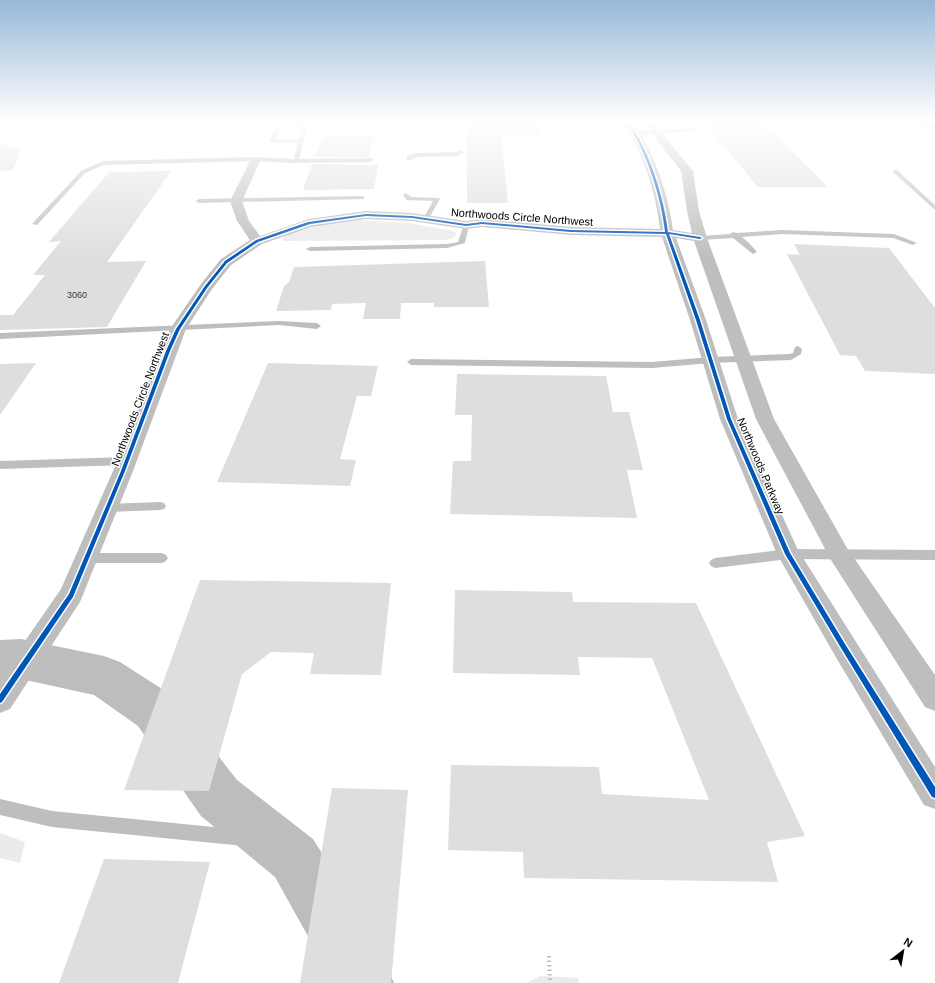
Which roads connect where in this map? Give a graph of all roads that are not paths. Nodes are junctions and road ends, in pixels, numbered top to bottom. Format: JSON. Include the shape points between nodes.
{"nodes":[{"id":1,"x":94,"y":167,"type":"edge"},
{"id":2,"x":252,"y":167,"type":"edge"},
{"id":3,"x":650,"y":167,"type":"edge"},
{"id":4,"x":683,"y":167,"type":"edge"},
{"id":5,"x":895,"y":171,"type":"dead end"},
{"id":6,"x":406,"y":195,"type":"dead end"},
{"id":7,"x":362,"y":198,"type":"dead end"},
{"id":8,"x":236,"y":201,"type":"junction"},
{"id":9,"x":199,"y":202,"type":"dead end"},
{"id":10,"x":935,"y":208,"type":"edge"},
{"id":11,"x":426,"y":219,"type":"junction"},
{"id":12,"x":35,"y":224,"type":"dead end"},
{"id":13,"x":466,"y":225,"type":"junction"},
{"id":14,"x":733,"y":234,"type":"junction"},
{"id":15,"x":669,"y":238,"type":"junction"},
{"id":16,"x":700,"y":238,"type":"junction"},
{"id":17,"x":257,"y":241,"type":"junction"},
{"id":18,"x":912,"y":243,"type":"dead end"},
{"id":19,"x":310,"y":249,"type":"dead end"},
{"id":20,"x":754,"y":252,"type":"dead end"},
{"id":21,"x":317,"y":326,"type":"dead end"},
{"id":22,"x":178,"y":329,"type":"junction"},
{"id":23,"x":0,"y":336,"type":"edge"},
{"id":24,"x":798,"y":349,"type":"dead end"},
{"id":25,"x":744,"y":358,"type":"junction"},
{"id":26,"x":711,"y":360,"type":"junction"},
{"id":27,"x":411,"y":362,"type":"dead end"},
{"id":28,"x":126,"y":461,"type":"junction"},
{"id":29,"x":0,"y":465,"type":"edge"},
{"id":30,"x":160,"y":506,"type":"dead end"},
{"id":31,"x":107,"y":508,"type":"junction"},
{"id":32,"x":788,"y":554,"type":"junction"},
{"id":33,"x":839,"y":554,"type":"junction"},
{"id":34,"x":935,"y":555,"type":"edge"},
{"id":35,"x":86,"y":558,"type":"junction"},
{"id":36,"x":162,"y":558,"type":"dead end"},
{"id":37,"x":715,"y":563,"type":"dead end"},
{"id":38,"x":935,"y":698,"type":"edge"},
{"id":39,"x":0,"y":700,"type":"edge"},
{"id":40,"x":935,"y":794,"type":"edge"},
{"id":41,"x":0,"y":807,"type":"edge"},
{"id":42,"x":254,"y":839,"type":"dead end"}],
"edges":[{"from":1,"to":12,"type":"lane","via":[[83,172]]},
{"from":2,"to":8,"type":"street"},
{"from":3,"to":15,"type":"street","name":"Northwoods Parkway"},
{"from":4,"to":16,"type":"street","name":"Northwoods Parkway","via":[[687,171]]},
{"from":5,"to":10,"type":"lane"},
{"from":6,"to":11,"type":"lane","via":[[409,199],[436,199]]},
{"from":7,"to":8,"type":"lane"},
{"from":8,"to":9,"type":"lane"},
{"from":8,"to":17,"type":"street","via":[[243,221]]},
{"from":11,"to":13,"type":"street","name":"Northwoods Circle Northwest"},
{"from":11,"to":17,"type":"street","name":"Northwoods Circle Northwest","via":[[387,215],[339,217],[309,223]]},
{"from":13,"to":15,"type":"street","name":"Northwoods Circle Northwest","via":[[477,232],[520,238]]},
{"from":13,"to":19,"type":"lane","via":[[461,243],[447,246]]},
{"from":14,"to":16,"type":"lane"},
{"from":14,"to":18,"type":"lane","via":[[782,232],[894,236]]},
{"from":14,"to":20,"type":"lane"},
{"from":15,"to":16,"type":"street","name":"Northwoods Circle Northwest"},
{"from":15,"to":26,"type":"street","name":"Northwoods Parkway"},
{"from":16,"to":25,"type":"street","name":"Northwoods Parkway"},
{"from":17,"to":22,"type":"street","name":"Northwoods Circle Northwest","via":[[226,262]]},
{"from":21,"to":22,"type":"lane","via":[[279,323]]},
{"from":22,"to":23,"type":"lane"},
{"from":22,"to":28,"type":"street","name":"Northwoods Circle Northwest"},
{"from":24,"to":25,"type":"lane","via":[[797,354],[791,357]]},
{"from":25,"to":26,"type":"lane"},
{"from":25,"to":33,"type":"street","name":"Northwoods Parkway","via":[[765,419]]},
{"from":26,"to":27,"type":"lane","via":[[652,365]]},
{"from":26,"to":32,"type":"street","name":"Northwoods Parkway","via":[[729,419]]},
{"from":28,"to":29,"type":"lane"},
{"from":28,"to":31,"type":"street","name":"Northwoods Circle Northwest"},
{"from":30,"to":31,"type":"lane"},
{"from":31,"to":35,"type":"street","name":"Northwoods Circle Northwest"},
{"from":32,"to":33,"type":"lane"},
{"from":32,"to":37,"type":"lane"},
{"from":32,"to":40,"type":"street","name":"Northwoods Parkway"},
{"from":33,"to":34,"type":"lane"},
{"from":33,"to":38,"type":"street","name":"Northwoods Parkway"},
{"from":35,"to":36,"type":"lane"},
{"from":35,"to":39,"type":"street","name":"Northwoods Circle Northwest","via":[[71,595]]},
{"from":41,"to":42,"type":"lane","via":[[52,819]]}]}
